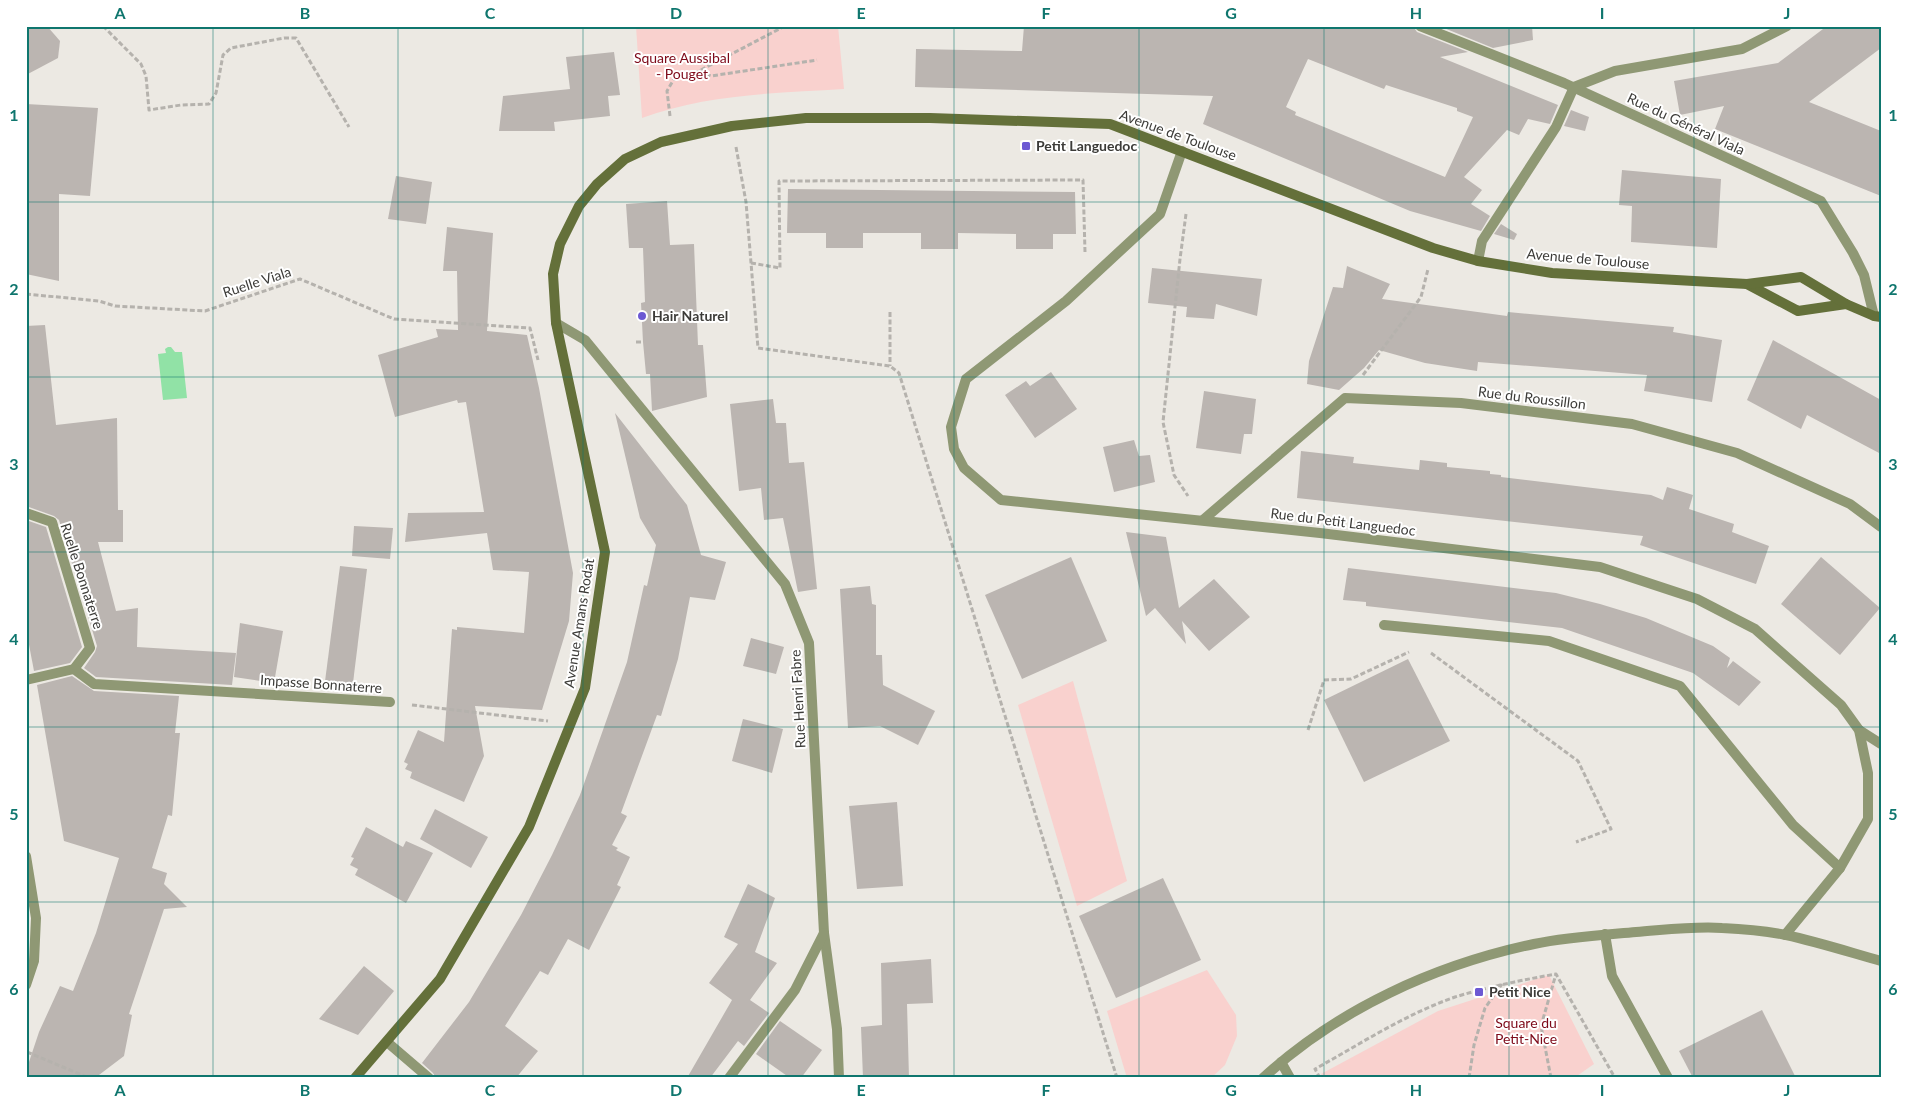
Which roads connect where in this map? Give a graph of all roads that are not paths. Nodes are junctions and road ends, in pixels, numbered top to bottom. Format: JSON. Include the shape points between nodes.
{"nodes":[{"id":1,"x":1420,"y":26,"type":"edge"},
{"id":2,"x":1787,"y":26,"type":"edge"},
{"id":3,"x":1574,"y":87,"type":"junction"},
{"id":4,"x":1182,"y":151,"type":"junction"},
{"id":5,"x":597,"y":184,"type":"joint"},
{"id":6,"x":1478,"y":261,"type":"junction"},
{"id":7,"x":1747,"y":284,"type":"junction"},
{"id":8,"x":1846,"y":304,"type":"junction"},
{"id":9,"x":1878,"y":318,"type":"edge"},
{"id":10,"x":556,"y":324,"type":"junction"},
{"id":11,"x":26,"y":513,"type":"edge"},
{"id":12,"x":1203,"y":520,"type":"junction"},
{"id":13,"x":1881,"y":527,"type":"edge"},
{"id":14,"x":1384,"y":625,"type":"dead end"},
{"id":15,"x":74,"y":669,"type":"junction"},
{"id":16,"x":26,"y":680,"type":"edge"},
{"id":17,"x":390,"y":702,"type":"road end"},
{"id":18,"x":1859,"y":730,"type":"junction"},
{"id":19,"x":1881,"y":744,"type":"edge"},
{"id":20,"x":26,"y":856,"type":"edge"},
{"id":21,"x":1840,"y":868,"type":"junction"},
{"id":22,"x":824,"y":933,"type":"junction"},
{"id":23,"x":1606,"y":934,"type":"junction"},
{"id":24,"x":1785,"y":935,"type":"junction"},
{"id":25,"x":1881,"y":961,"type":"edge"},
{"id":26,"x":26,"y":985,"type":"edge"},
{"id":27,"x":386,"y":1042,"type":"junction"},
{"id":28,"x":1280,"y":1062,"type":"junction"},
{"id":29,"x":355,"y":1078,"type":"edge"},
{"id":30,"x":429,"y":1078,"type":"edge"},
{"id":31,"x":729,"y":1078,"type":"edge"},
{"id":32,"x":839,"y":1078,"type":"edge"},
{"id":33,"x":1263,"y":1078,"type":"edge"},
{"id":34,"x":1290,"y":1078,"type":"edge"},
{"id":35,"x":1668,"y":1078,"type":"edge"}],
"edges":[{"from":1,"to":3,"type":"street","name":"Rue du Général Viala"},
{"from":2,"to":3,"type":"street","via":[[1742,49],[1615,71]]},
{"from":3,"to":6,"type":"street","via":[[1556,127],[1482,241]]},
{"from":3,"to":9,"type":"street","name":"Rue du Général Viala","via":[[1821,201],[1864,275]]},
{"from":4,"to":5,"type":"main road","name":"Avenue de Toulouse","via":[[1110,124],[806,118],[732,126],[661,142],[625,159]]},
{"from":4,"to":6,"type":"main road","name":"Avenue de Toulouse","via":[[1433,248]]},
{"from":4,"to":12,"type":"street","name":"Rue du Petit Languedoc","via":[[1160,214],[1066,301],[966,379],[951,427],[954,449],[964,468],[1001,500]]},
{"from":5,"to":10,"type":"main road","name":"Avenue Amans Rodat","via":[[579,206],[560,244],[553,274]]},
{"from":6,"to":7,"type":"main road","name":"Avenue de Toulouse","via":[[1552,273]]},
{"from":7,"to":8,"type":"main road","name":"Avenue de Toulouse","via":[[1798,311]]},
{"from":7,"to":8,"type":"main road","name":"Avenue de Toulouse","via":[[1801,277]]},
{"from":8,"to":9,"type":"main road","name":"Avenue de Toulouse"},
{"from":10,"to":22,"type":"street","name":"Rue Henri Fabre","via":[[585,340],[785,584],[809,643]]},
{"from":10,"to":27,"type":"main road","name":"Avenue Amans Rodat","via":[[605,552],[585,688],[530,827],[440,979]]},
{"from":11,"to":15,"type":"street","name":"Ruelle Bonnaterre","via":[[52,522],[90,648]]},
{"from":12,"to":13,"type":"street","name":"Rue du Roussillon","via":[[1346,398],[1461,403],[1632,424],[1737,453],[1850,504]]},
{"from":12,"to":18,"type":"street","name":"Rue du Petit Languedoc","via":[[1600,567],[1698,599],[1755,629],[1841,705]]},
{"from":14,"to":21,"type":"street","via":[[1548,641],[1680,686],[1793,825]]},
{"from":15,"to":16,"type":"street"},
{"from":15,"to":17,"type":"street","name":"Impasse Bonnaterre","via":[[94,684]]},
{"from":18,"to":19,"type":"street"},
{"from":18,"to":21,"type":"street","name":"Rue du Petit Languedoc","via":[[1868,773],[1868,819]]},
{"from":20,"to":26,"type":"street","via":[[36,918],[34,961]]},
{"from":21,"to":24,"type":"street","name":"Rue du Petit Languedoc"},
{"from":22,"to":31,"type":"street","name":"Rue Henri Fabre","via":[[795,990]]},
{"from":22,"to":32,"type":"street","via":[[837,1029]]},
{"from":23,"to":24,"type":"street","via":[[1720,928]]},
{"from":23,"to":28,"type":"street","via":[[1536,944],[1426,976],[1342,1018]]},
{"from":23,"to":35,"type":"street","via":[[1612,976]]},
{"from":24,"to":25,"type":"street"},
{"from":27,"to":29,"type":"main road","name":"Avenue Amans Rodat"},
{"from":27,"to":30,"type":"street"},
{"from":28,"to":33,"type":"street"},
{"from":28,"to":34,"type":"street"}]}
